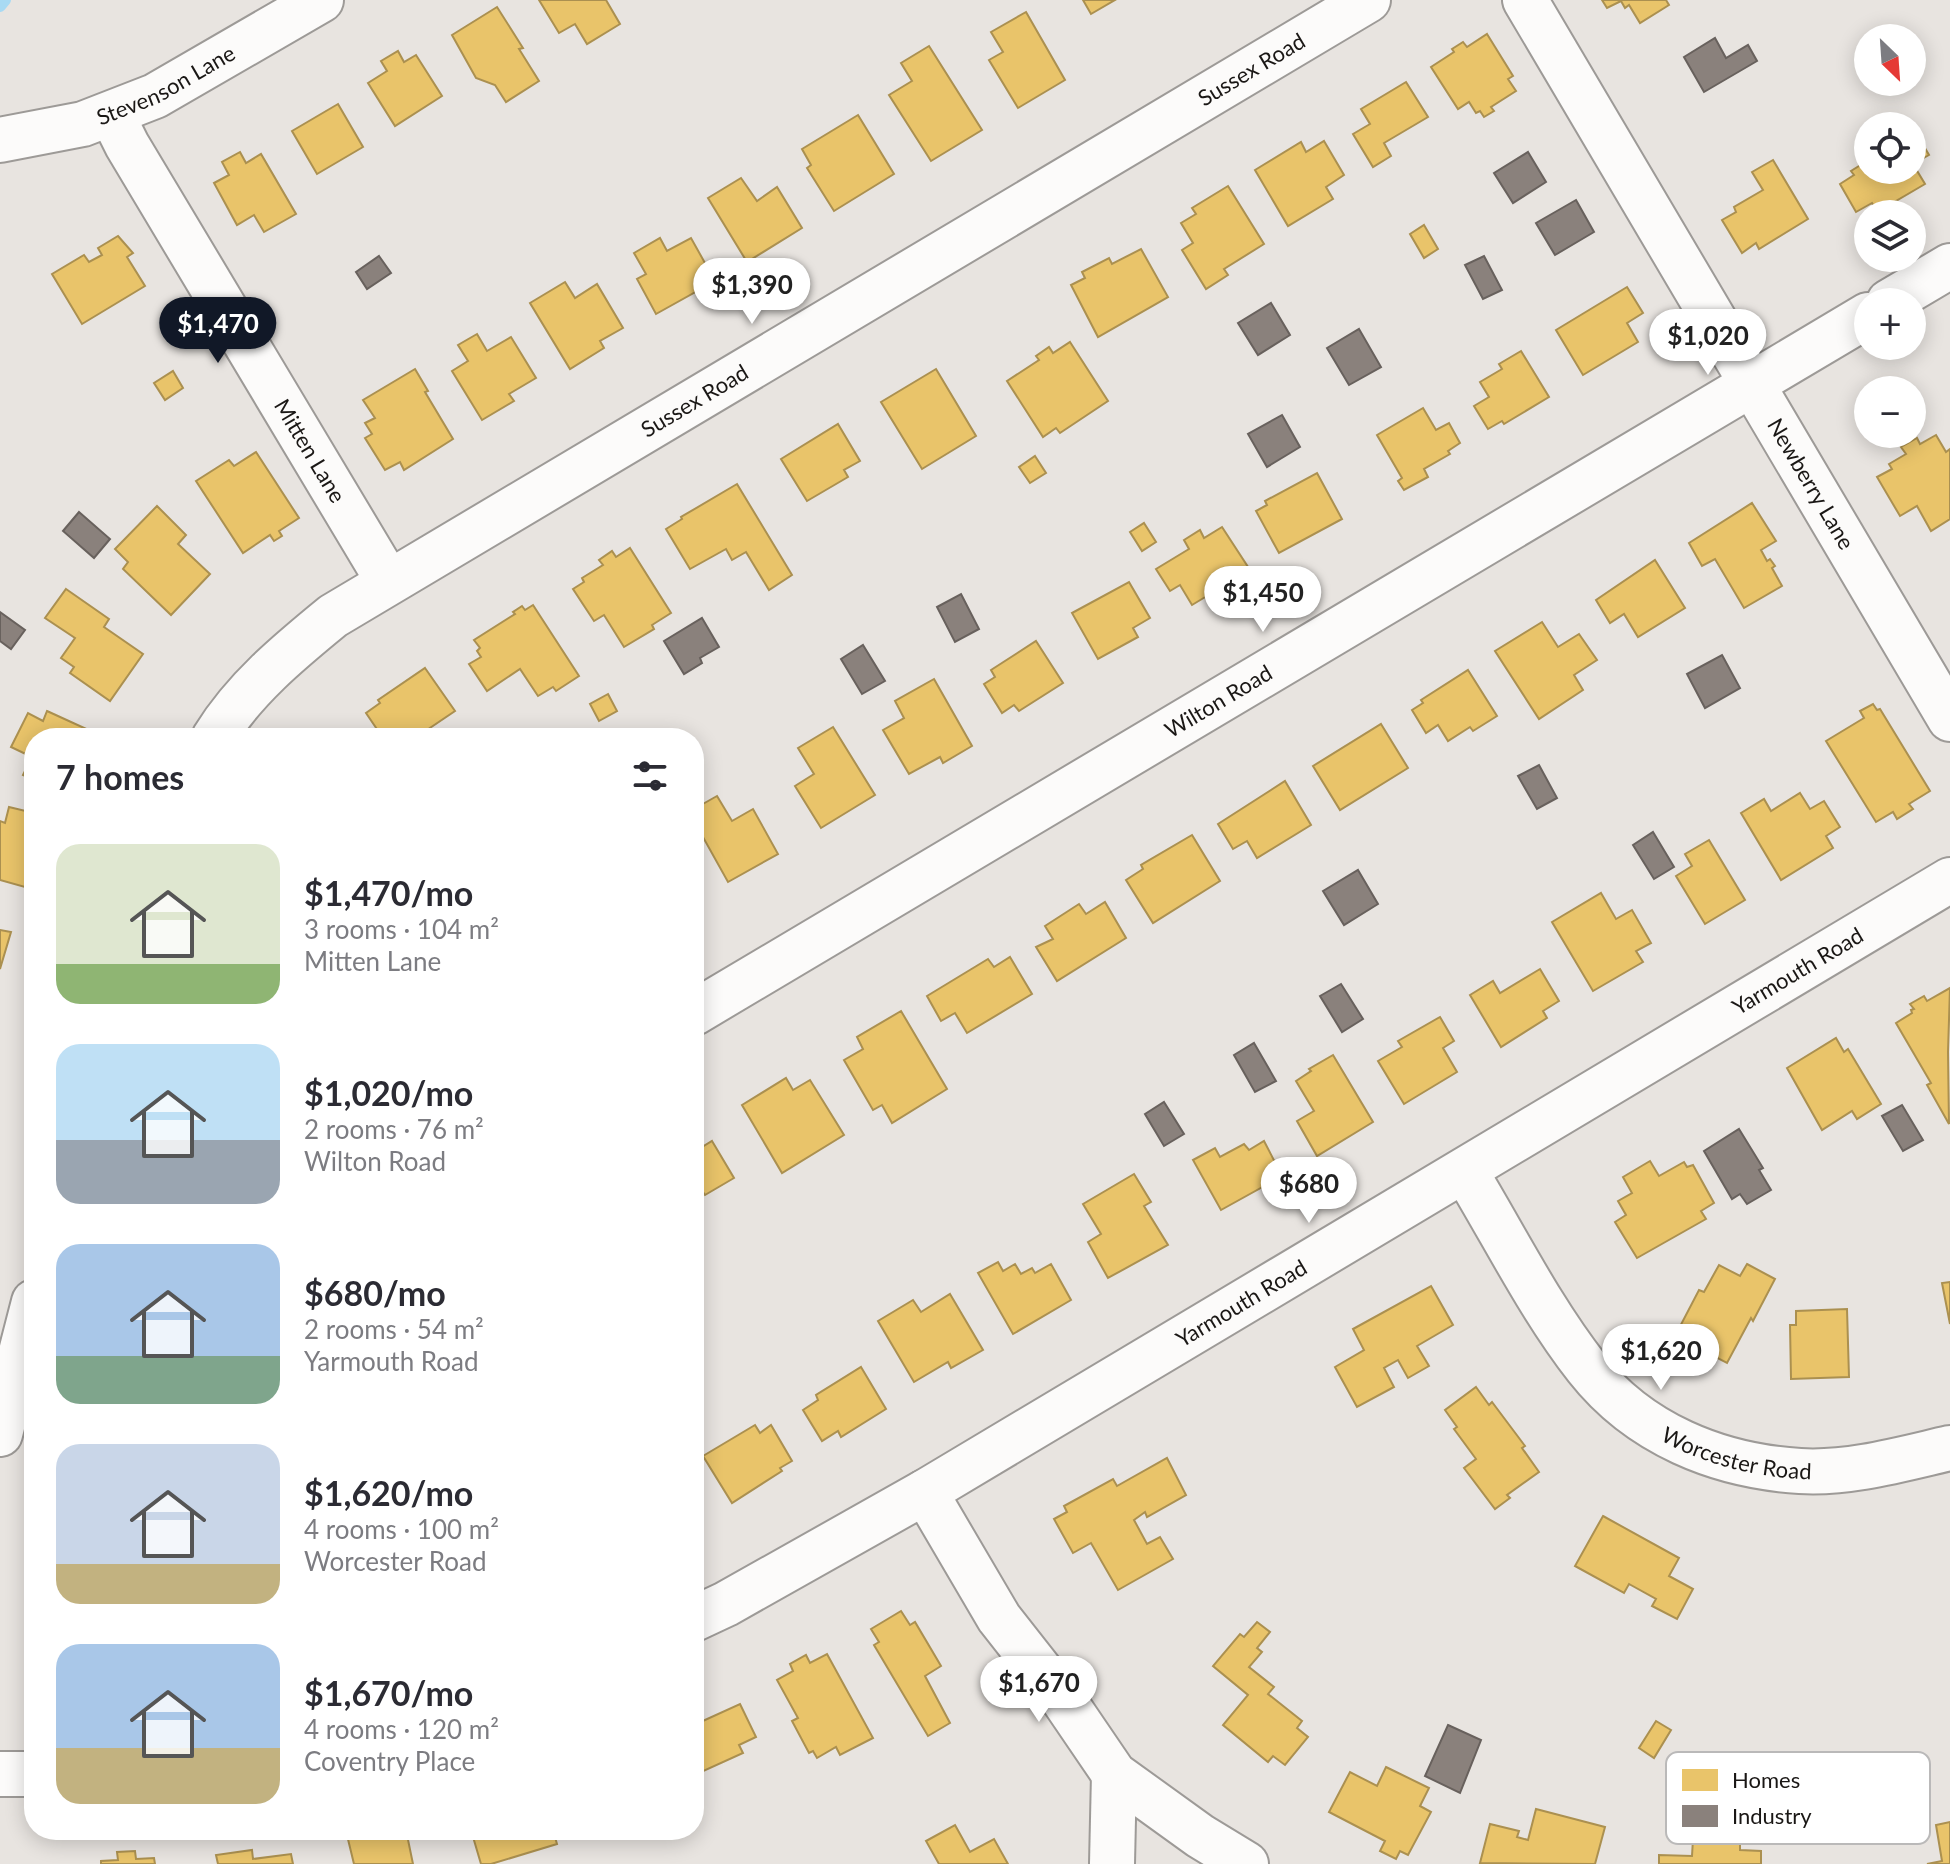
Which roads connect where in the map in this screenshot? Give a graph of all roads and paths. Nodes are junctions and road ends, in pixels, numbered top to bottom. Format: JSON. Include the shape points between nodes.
{"nodes":[{"id":1,"x":321,"y":0,"type":"edge"},
{"id":2,"x":1368,"y":0,"type":"edge"},
{"id":3,"x":1525,"y":0,"type":"edge"},
{"id":4,"x":112,"y":115,"type":"junction"},
{"id":5,"x":0,"y":140,"type":"edge"},
{"id":6,"x":1950,"y":266,"type":"edge"},
{"id":7,"x":1913,"y":288,"type":"edge"},
{"id":8,"x":1854,"y":323,"type":"edge"},
{"id":9,"x":1753,"y":384,"type":"junction"},
{"id":10,"x":388,"y":581,"type":"junction"},
{"id":11,"x":1950,"y":719,"type":"edge"},
{"id":12,"x":220,"y":728,"type":"edge"},
{"id":13,"x":1950,"y":880,"type":"edge"},
{"id":14,"x":704,"y":1007,"type":"edge"},
{"id":15,"x":1465,"y":1171,"type":"junction"},
{"id":16,"x":24,"y":1341,"type":"edge"},
{"id":17,"x":0,"y":1434,"type":"edge"},
{"id":18,"x":1950,"y":1448,"type":"edge"},
{"id":19,"x":925,"y":1492,"type":"junction"},
{"id":20,"x":704,"y":1614,"type":"edge"},
{"id":21,"x":0,"y":1774,"type":"edge"},
{"id":22,"x":24,"y":1774,"type":"edge"},
{"id":23,"x":1114,"y":1774,"type":"junction"},
{"id":24,"x":1112,"y":1864,"type":"edge"},
{"id":25,"x":1246,"y":1864,"type":"edge"}],
"edges":[{"from":1,"to":4,"type":"street","name":"Stevenson Lane","via":[[155,96]]},
{"from":2,"to":10,"type":"street","name":"Sussex Road"},
{"from":3,"to":9,"type":"street","name":"Newberry Lane"},
{"from":4,"to":5,"type":"street","name":"Stevenson Lane"},
{"from":4,"to":10,"type":"street","name":"Mitten Lane"},
{"from":6,"to":7,"type":"street"},
{"from":8,"to":9,"type":"street","name":"Wilton Road"},
{"from":9,"to":11,"type":"street","name":"Newberry Lane"},
{"from":9,"to":14,"type":"street","name":"Wilton Road"},
{"from":10,"to":12,"type":"street","name":"Sussex Road","via":[[288,653]]},
{"from":13,"to":15,"type":"street","name":"Yarmouth Road"},
{"from":15,"to":18,"type":"street","name":"Worcester Road","via":[[1588,1370],[1654,1429],[1742,1464],[1802,1471],[1850,1468]]},
{"from":15,"to":19,"type":"street","name":"Yarmouth Road"},
{"from":16,"to":17,"type":"street"},
{"from":19,"to":20,"type":"street","name":"Yarmouth Road"},
{"from":19,"to":23,"type":"street","via":[[999,1618]]},
{"from":21,"to":22,"type":"street"},
{"from":23,"to":24,"type":"street"},
{"from":23,"to":25,"type":"street"}]}
